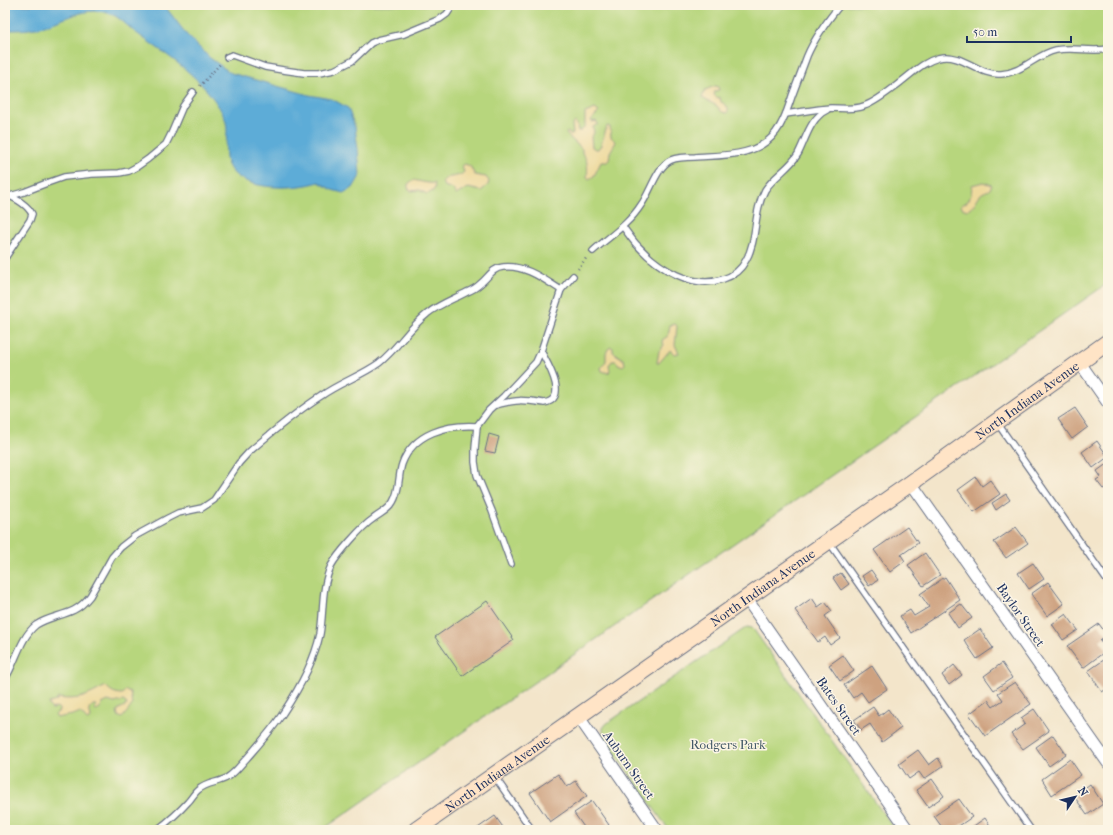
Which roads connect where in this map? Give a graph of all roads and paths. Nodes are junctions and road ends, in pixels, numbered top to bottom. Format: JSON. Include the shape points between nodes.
{"nodes":[{"id":1,"x":453,"y":5,"type":"edge"},
{"id":2,"x":840,"y":5,"type":"edge"},
{"id":3,"x":1108,"y":49,"type":"edge"},
{"id":4,"x":227,"y":57,"type":"joint"},
{"id":5,"x":193,"y":92,"type":"joint"},
{"id":6,"x":831,"y":108,"type":"junction"},
{"id":7,"x":786,"y":114,"type":"junction"},
{"id":8,"x":7,"y":195,"type":"edge"},
{"id":9,"x":623,"y":227,"type":"junction"},
{"id":10,"x":593,"y":251,"type":"joint"},
{"id":11,"x":5,"y":258,"type":"edge"},
{"id":12,"x":573,"y":276,"type":"joint"},
{"id":13,"x":561,"y":290,"type":"junction"},
{"id":14,"x":1108,"y":342,"type":"edge"},
{"id":15,"x":541,"y":351,"type":"junction"},
{"id":16,"x":1080,"y":362,"type":"junction"},
{"id":17,"x":1108,"y":403,"type":"edge"},
{"id":18,"x":494,"y":405,"type":"junction"},
{"id":19,"x":996,"y":422,"type":"junction"},
{"id":20,"x":477,"y":426,"type":"junction"},
{"id":21,"x":911,"y":483,"type":"junction"},
{"id":22,"x":828,"y":541,"type":"junction"},
{"id":23,"x":511,"y":564,"type":"dead end"},
{"id":24,"x":1108,"y":582,"type":"edge"},
{"id":25,"x":746,"y":598,"type":"junction"},
{"id":26,"x":5,"y":679,"type":"edge"},
{"id":27,"x":578,"y":716,"type":"junction"},
{"id":28,"x":1108,"y":764,"type":"edge"},
{"id":29,"x":494,"y":775,"type":"junction"},
{"id":30,"x":157,"y":830,"type":"edge"},
{"id":31,"x":416,"y":830,"type":"edge"},
{"id":32,"x":532,"y":830,"type":"edge"},
{"id":33,"x":657,"y":830,"type":"edge"},
{"id":34,"x":908,"y":830,"type":"edge"},
{"id":35,"x":1031,"y":830,"type":"edge"}],
"edges":[{"from":1,"to":4,"type":"lane","via":[[440,19],[404,34],[371,43],[352,61],[334,70],[304,73],[265,67],[232,55]]},
{"from":2,"to":7,"type":"lane","via":[[824,26],[808,55]]},
{"from":3,"to":6,"type":"lane","via":[[1055,50],[1019,69],[1001,74],[988,72],[955,58],[937,58],[926,62],[870,104],[863,107]]},
{"from":4,"to":5,"type":"path"},
{"from":5,"to":8,"type":"lane","via":[[183,106],[166,144],[129,171],[64,177],[24,192]]},
{"from":6,"to":7,"type":"lane"},
{"from":6,"to":9,"type":"lane","via":[[820,113],[815,119],[797,156],[766,189],[761,199],[750,252],[740,269],[730,277],[705,283],[681,277],[650,257]]},
{"from":7,"to":9,"type":"lane","via":[[776,133],[759,147],[747,152],[684,157],[666,163],[642,205]]},
{"from":8,"to":11,"type":"lane","via":[[29,209],[32,214]]},
{"from":9,"to":10,"type":"lane"},
{"from":10,"to":12,"type":"path"},
{"from":12,"to":13,"type":"lane"},
{"from":13,"to":15,"type":"lane"},
{"from":13,"to":26,"type":"lane","via":[[534,273],[505,266],[492,271],[473,289],[427,313],[378,364],[320,396],[249,452],[214,500],[202,508],[168,518],[135,536],[121,547],[86,600],[74,610],[46,620],[32,629]]},
{"from":14,"to":16,"type":"main road","name":"North Indiana Avenue"},
{"from":15,"to":18,"type":"lane","via":[[530,369]]},
{"from":15,"to":18,"type":"lane","via":[[557,386],[554,398],[544,403],[512,400]]},
{"from":16,"to":17,"type":"street"},
{"from":16,"to":19,"type":"main road","name":"North Indiana Avenue"},
{"from":18,"to":20,"type":"lane"},
{"from":19,"to":21,"type":"main road","name":"North Indiana Avenue"},
{"from":19,"to":24,"type":"lane"},
{"from":20,"to":23,"type":"lane","via":[[477,475]]},
{"from":20,"to":30,"type":"lane","via":[[436,431],[415,444],[402,463],[396,494],[389,509],[363,527],[332,564],[324,585],[320,634],[316,649],[303,680],[277,722],[236,770],[227,778],[205,785],[197,791],[171,820]]},
{"from":21,"to":22,"type":"main road","name":"North Indiana Avenue"},
{"from":21,"to":28,"type":"street","name":"Baylor Street"},
{"from":22,"to":25,"type":"main road","name":"North Indiana Avenue"},
{"from":22,"to":35,"type":"lane"},
{"from":25,"to":27,"type":"main road","name":"North Indiana Avenue"},
{"from":25,"to":34,"type":"street","name":"Bates Street"},
{"from":27,"to":29,"type":"main road","name":"North Indiana Avenue"},
{"from":27,"to":33,"type":"street","name":"Auburn Street"},
{"from":29,"to":31,"type":"main road","name":"North Indiana Avenue"},
{"from":29,"to":32,"type":"lane"}]}
